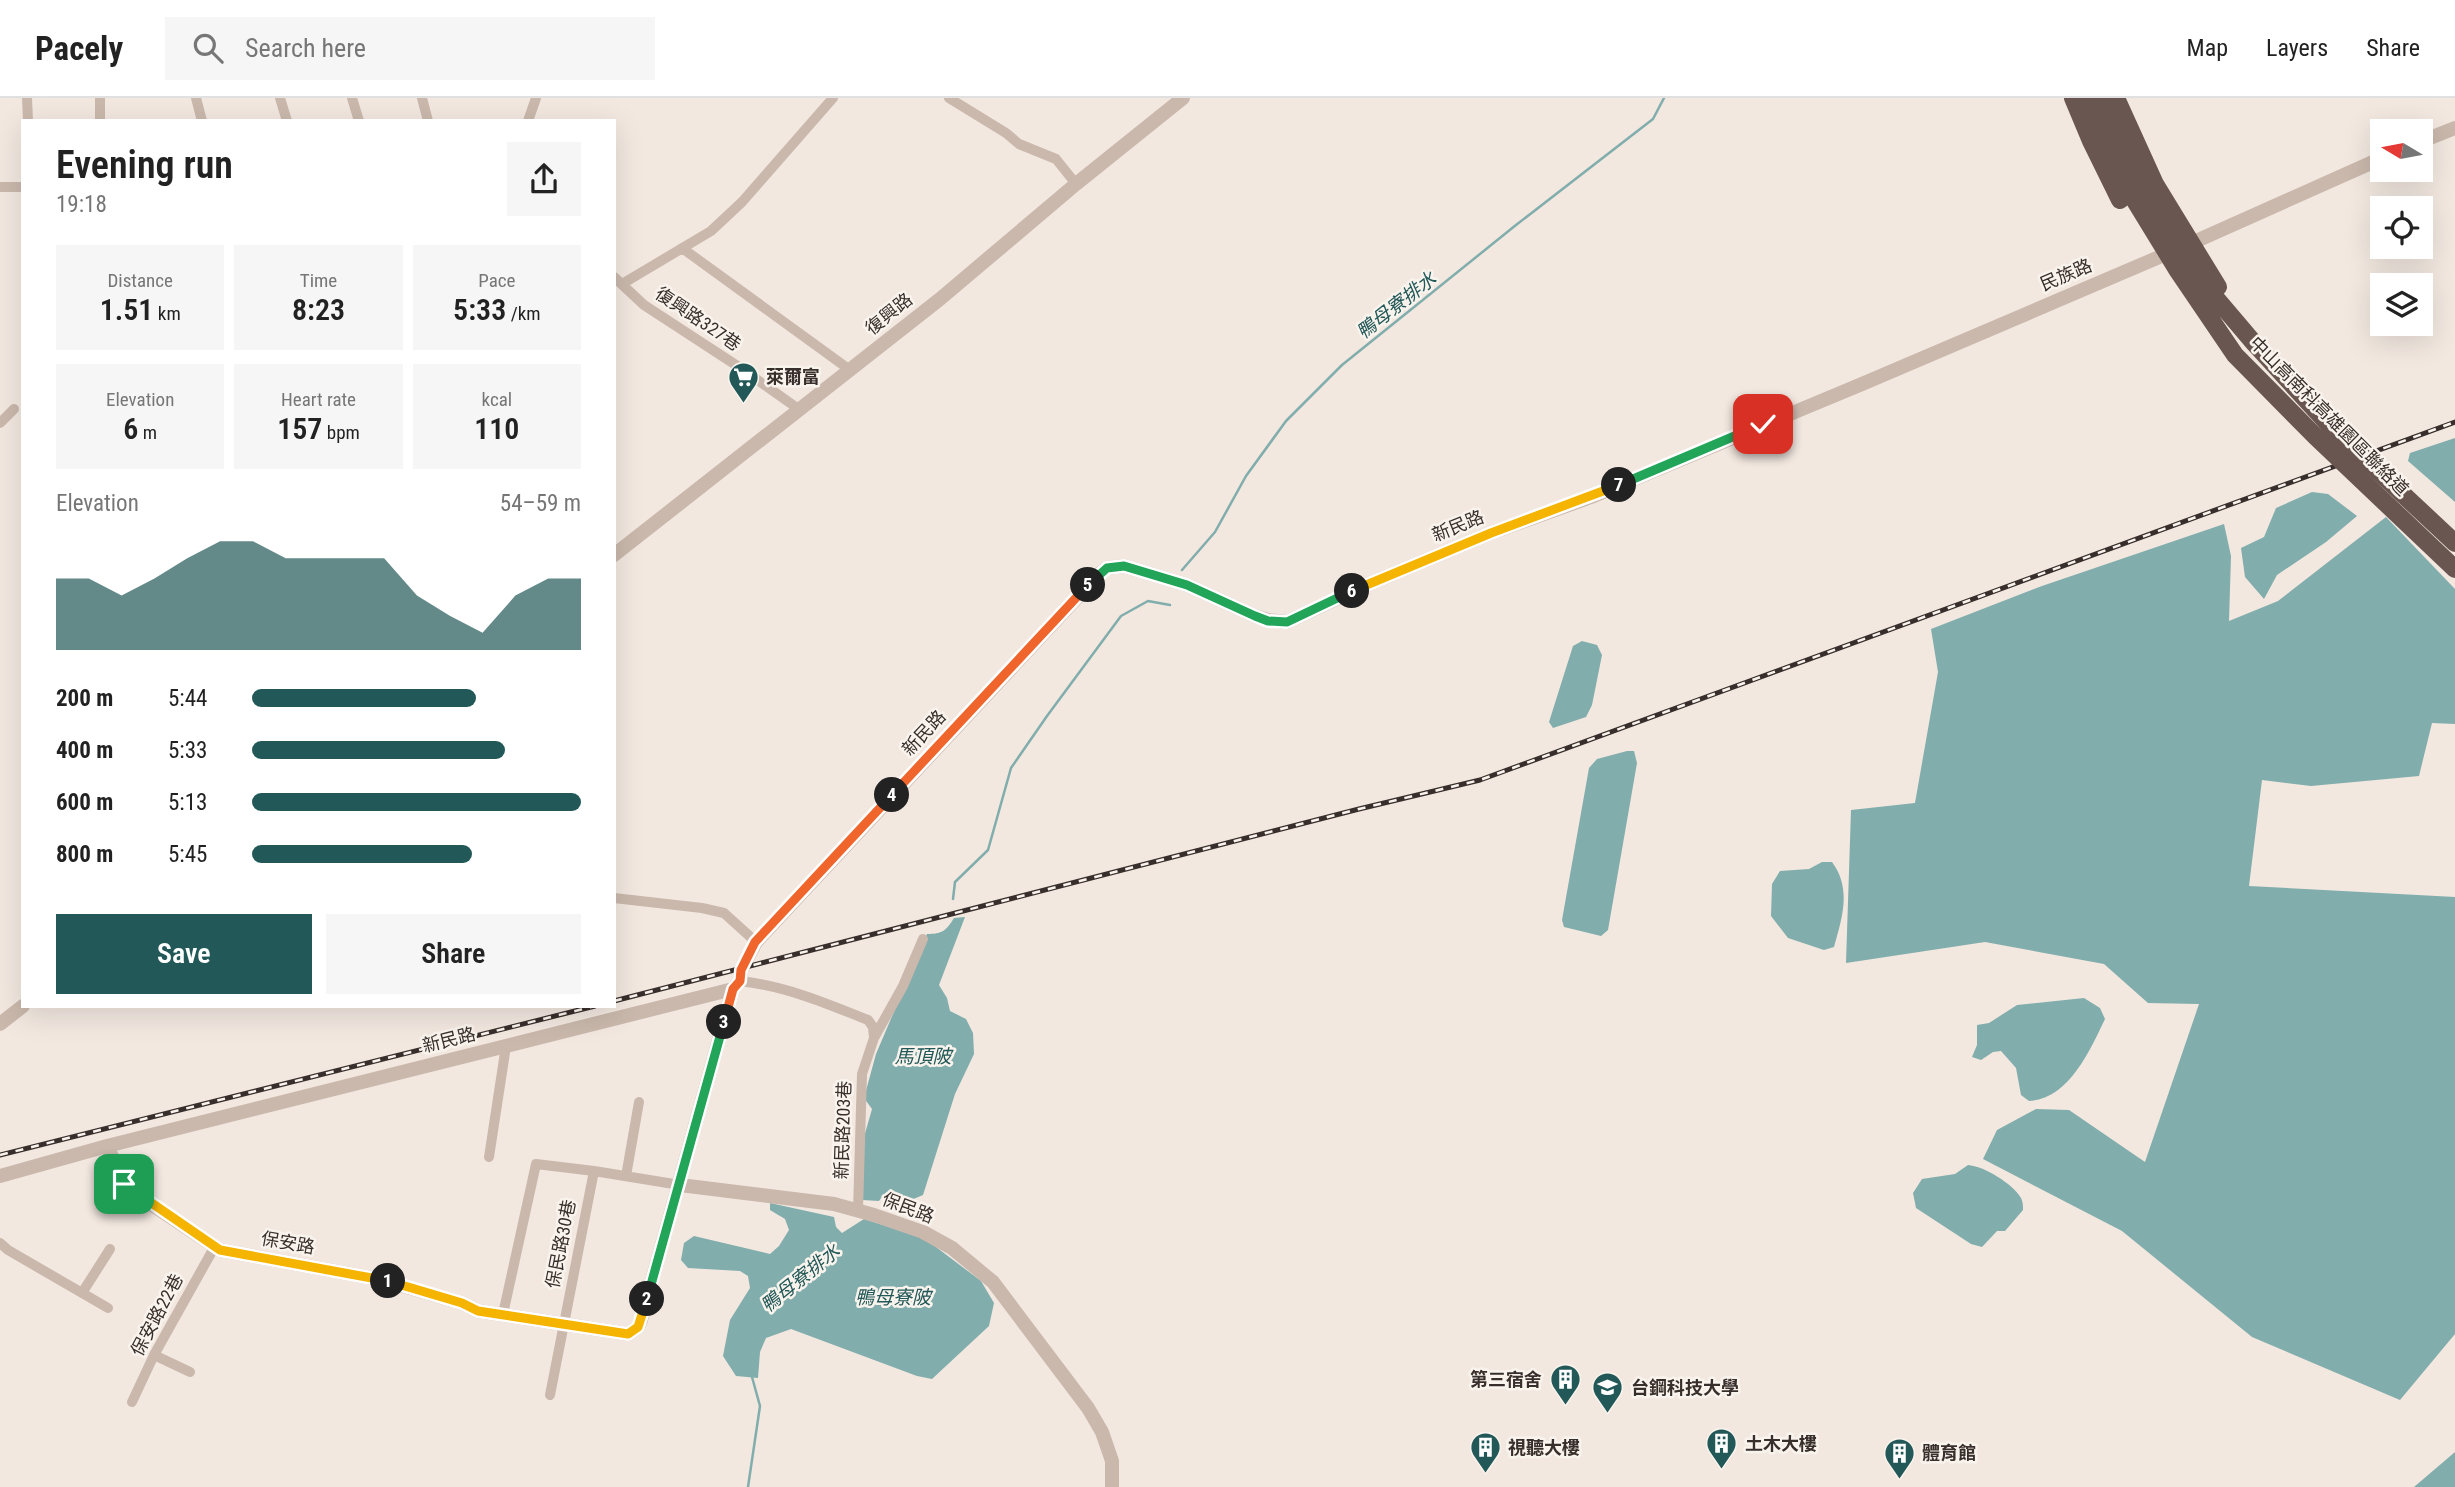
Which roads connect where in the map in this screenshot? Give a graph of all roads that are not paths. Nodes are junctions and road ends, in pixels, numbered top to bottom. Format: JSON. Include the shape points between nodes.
{"nodes":[{"id":1,"x":27,"y":98,"type":"edge"},
{"id":2,"x":100,"y":98,"type":"edge"},
{"id":3,"x":196,"y":98,"type":"edge"},
{"id":4,"x":280,"y":98,"type":"edge"},
{"id":5,"x":352,"y":98,"type":"edge"},
{"id":6,"x":422,"y":98,"type":"edge"},
{"id":7,"x":536,"y":98,"type":"edge"},
{"id":8,"x":834,"y":98,"type":"edge"},
{"id":9,"x":949,"y":98,"type":"edge"},
{"id":10,"x":1183,"y":98,"type":"edge"},
{"id":11,"x":2073,"y":98,"type":"edge"},
{"id":12,"x":2087,"y":98,"type":"edge"},
{"id":13,"x":2101,"y":98,"type":"edge"},
{"id":14,"x":2116,"y":98,"type":"edge"},
{"id":15,"x":28,"y":119,"type":"edge"},
{"id":16,"x":100,"y":119,"type":"edge"},
{"id":17,"x":201,"y":119,"type":"edge"},
{"id":18,"x":286,"y":119,"type":"edge"},
{"id":19,"x":358,"y":119,"type":"edge"},
{"id":20,"x":427,"y":119,"type":"edge"},
{"id":21,"x":529,"y":119,"type":"edge"},
{"id":22,"x":2455,"y":128,"type":"edge"},
{"id":23,"x":2433,"y":137,"type":"edge"},
{"id":24,"x":2370,"y":163,"type":"edge"},
{"id":25,"x":1076,"y":184,"type":"junction"},
{"id":26,"x":0,"y":187,"type":"edge"},
{"id":27,"x":21,"y":187,"type":"edge"},
{"id":28,"x":682,"y":248,"type":"junction"},
{"id":29,"x":618,"y":280,"type":"edge"},
{"id":30,"x":2254,"y":343,"type":"junction"},
{"id":31,"x":2235,"y":355,"type":"junction"},
{"id":32,"x":850,"y":370,"type":"junction"},
{"id":33,"x":14,"y":410,"type":"dead end"},
{"id":34,"x":800,"y":411,"type":"junction"},
{"id":35,"x":0,"y":424,"type":"edge"},
{"id":36,"x":1763,"y":424,"type":"joint"},
{"id":37,"x":2455,"y":543,"type":"edge"},
{"id":38,"x":616,"y":553,"type":"edge"},
{"id":39,"x":2455,"y":569,"type":"edge"},
{"id":40,"x":616,"y":898,"type":"edge"},
{"id":41,"x":923,"y":939,"type":"dead end"},
{"id":42,"x":755,"y":942,"type":"junction"},
{"id":43,"x":736,"y":985,"type":"junction"},
{"id":44,"x":21,"y":1008,"type":"edge"},
{"id":45,"x":0,"y":1024,"type":"edge"},
{"id":46,"x":874,"y":1038,"type":"junction"},
{"id":47,"x":506,"y":1046,"type":"junction"},
{"id":48,"x":639,"y":1102,"type":"dead end"},
{"id":49,"x":107,"y":1146,"type":"junction"},
{"id":50,"x":489,"y":1157,"type":"dead end"},
{"id":51,"x":594,"y":1171,"type":"junction"},
{"id":52,"x":0,"y":1176,"type":"edge"},
{"id":53,"x":626,"y":1176,"type":"junction"},
{"id":54,"x":680,"y":1185,"type":"junction"},
{"id":55,"x":858,"y":1210,"type":"junction"},
{"id":56,"x":0,"y":1243,"type":"edge"},
{"id":57,"x":215,"y":1246,"type":"junction"},
{"id":58,"x":110,"y":1249,"type":"dead end"},
{"id":59,"x":82,"y":1293,"type":"junction"},
{"id":60,"x":108,"y":1308,"type":"dead end"},
{"id":61,"x":503,"y":1314,"type":"junction"},
{"id":62,"x":563,"y":1324,"type":"junction"},
{"id":63,"x":154,"y":1355,"type":"junction"},
{"id":64,"x":190,"y":1372,"type":"dead end"},
{"id":65,"x":550,"y":1395,"type":"dead end"},
{"id":66,"x":132,"y":1402,"type":"dead end"},
{"id":67,"x":1112,"y":1487,"type":"edge"}],
"edges":[{"from":1,"to":15,"type":"street"},
{"from":2,"to":16,"type":"street"},
{"from":3,"to":17,"type":"street"},
{"from":4,"to":18,"type":"street"},
{"from":5,"to":19,"type":"street"},
{"from":6,"to":20,"type":"street"},
{"from":7,"to":21,"type":"street"},
{"from":8,"to":28,"type":"street","via":[[742,202],[710,231]]},
{"from":9,"to":25,"type":"street","via":[[1019,144],[1056,159]]},
{"from":10,"to":25,"type":"street","name":"復興路"},
{"from":11,"to":31,"type":"highway","bridge":true,"via":[[2117,194],[2172,283]]},
{"from":12,"to":31,"type":"highway","name":"中山高南科高雄園區聯絡道","bridge":true,"via":[[2126,186]]},
{"from":13,"to":30,"type":"highway","name":"中山高南科高雄園區聯絡道","bridge":true,"via":[[2139,182],[2192,270]]},
{"from":14,"to":30,"type":"highway","bridge":true,"via":[[2155,184]]},
{"from":22,"to":23,"type":"street"},
{"from":24,"to":36,"type":"street","name":"民族路"},
{"from":25,"to":32,"type":"street","name":"復興路"},
{"from":26,"to":27,"type":"street"},
{"from":28,"to":29,"type":"street"},
{"from":28,"to":32,"type":"street"},
{"from":29,"to":34,"type":"street","name":"復興路327巷","via":[[644,305]]},
{"from":30,"to":37,"type":"highway","name":"中山高南科高雄園區聯絡道","bridge":true,"via":[[2332,428]]},
{"from":31,"to":39,"type":"highway","name":"中山高南科高雄園區聯絡道","bridge":true},
{"from":32,"to":34,"type":"street","name":"復興路"},
{"from":33,"to":35,"type":"street"},
{"from":34,"to":38,"type":"street","name":"復興路"},
{"from":36,"to":42,"type":"street","name":"新民路","via":[[1491,533],[1287,622],[1268,621],[1187,585],[1124,566],[1107,568]]},
{"from":40,"to":42,"type":"street","via":[[724,913]]},
{"from":41,"to":46,"type":"street","name":"新民路203巷"},
{"from":42,"to":43,"type":"street","name":"新民路"},
{"from":43,"to":46,"type":"street","via":[[768,984],[833,1006],[867,1020]]},
{"from":43,"to":47,"type":"street","name":"新民路"},
{"from":43,"to":54,"type":"street","name":"保安路"},
{"from":44,"to":45,"type":"street"},
{"from":46,"to":55,"type":"street","name":"新民路203巷","via":[[862,1074]]},
{"from":47,"to":49,"type":"street","name":"新民路"},
{"from":47,"to":50,"type":"street"},
{"from":48,"to":53,"type":"street"},
{"from":49,"to":52,"type":"street","name":"新民路"},
{"from":49,"to":57,"type":"street","name":"保安路","via":[[127,1188]]},
{"from":51,"to":53,"type":"street","name":"保民路"},
{"from":51,"to":61,"type":"street","name":"保民路","via":[[536,1164]]},
{"from":51,"to":62,"type":"street","name":"保民路30巷"},
{"from":53,"to":54,"type":"street","name":"保民路"},
{"from":54,"to":55,"type":"street","name":"保民路"},
{"from":54,"to":62,"type":"street","name":"保安路","via":[[638,1327],[628,1334]]},
{"from":55,"to":67,"type":"street","name":"保民路","via":[[923,1232],[952,1248],[993,1282],[1102,1432],[1112,1461]]},
{"from":56,"to":59,"type":"street"},
{"from":57,"to":61,"type":"street","name":"保安路","via":[[383,1280],[478,1311]]},
{"from":57,"to":63,"type":"street","name":"保安路22巷"},
{"from":58,"to":59,"type":"street"},
{"from":59,"to":60,"type":"street"},
{"from":61,"to":62,"type":"street","name":"保安路"},
{"from":62,"to":65,"type":"street"},
{"from":63,"to":64,"type":"street"},
{"from":63,"to":66,"type":"street","name":"保安路22巷"}]}
